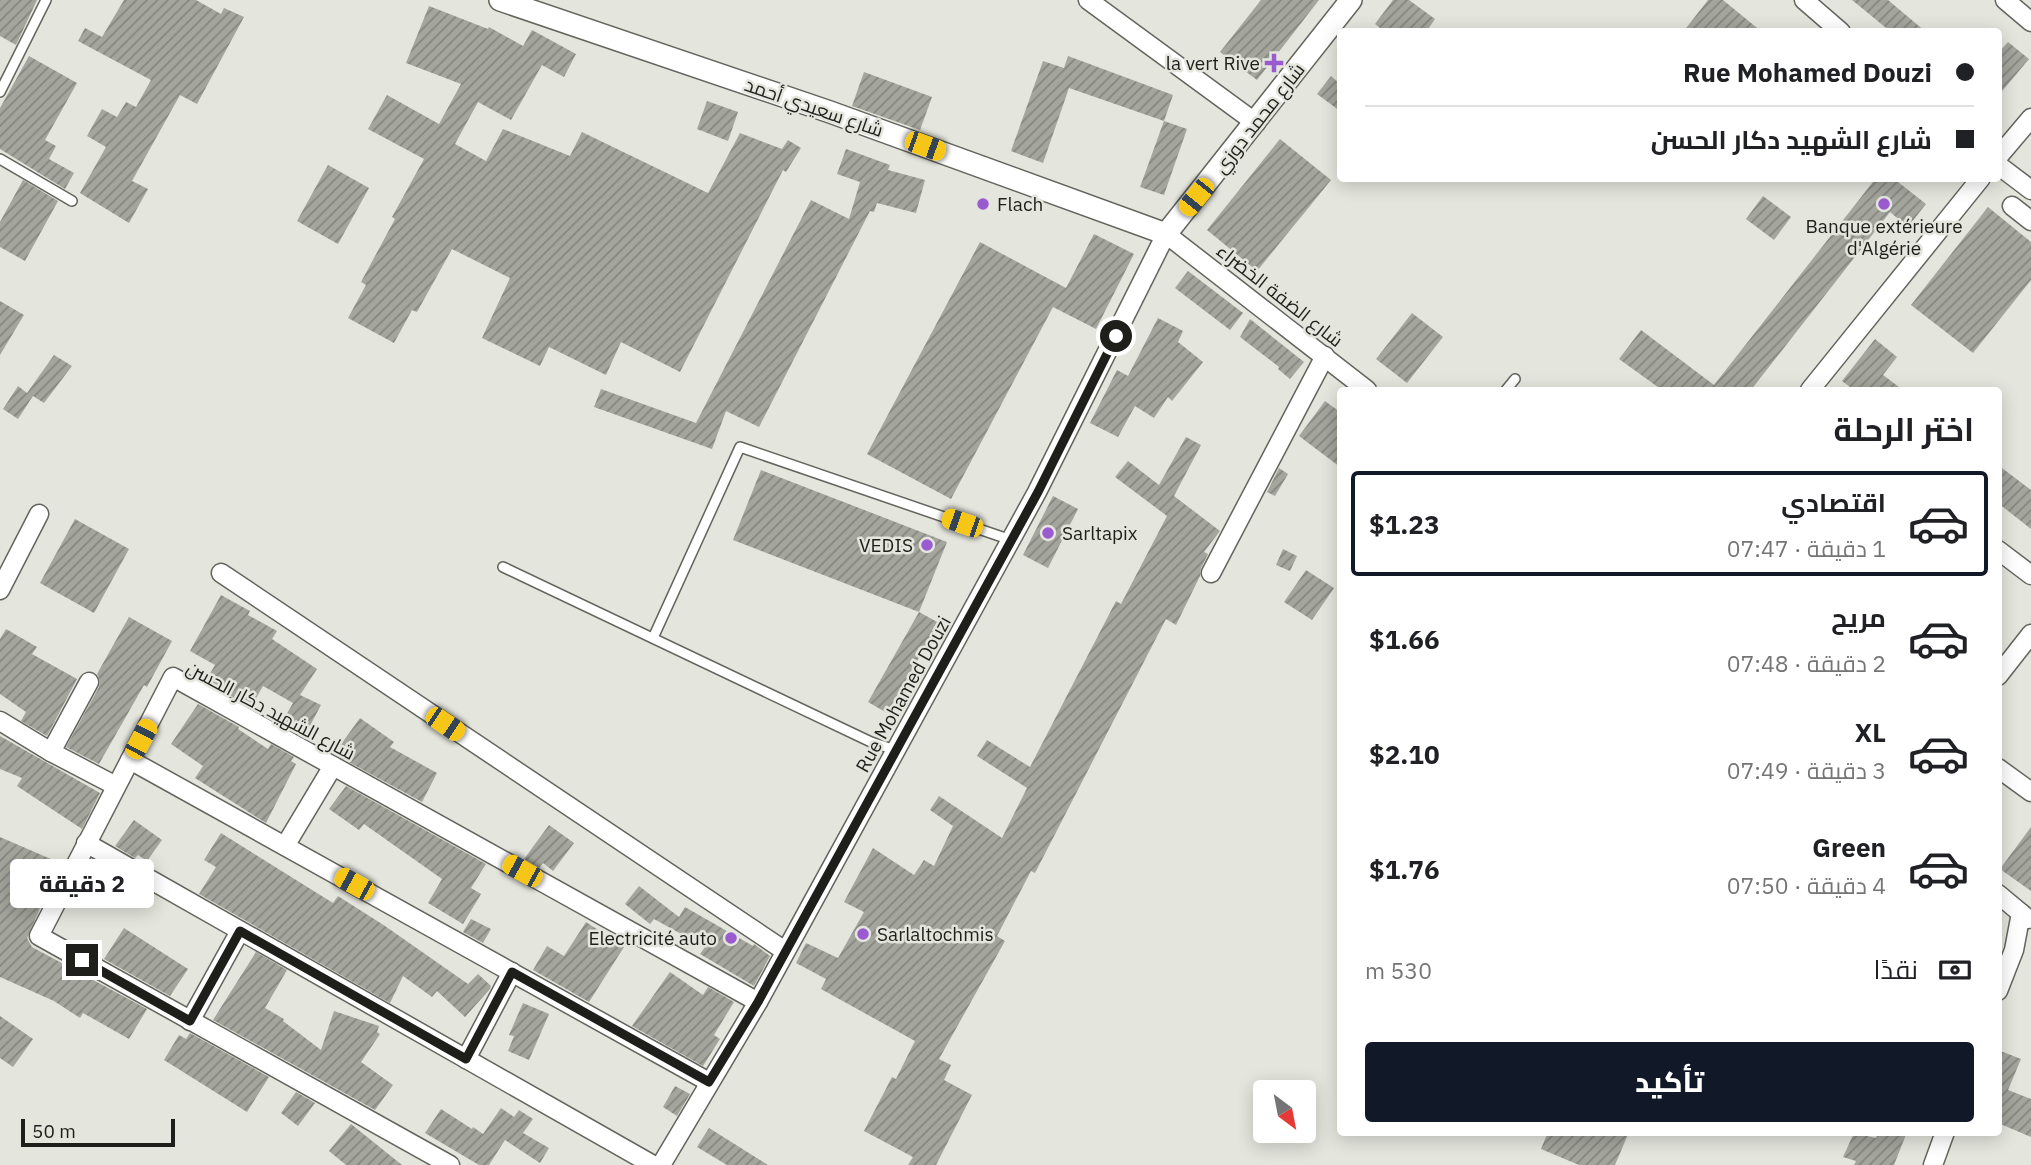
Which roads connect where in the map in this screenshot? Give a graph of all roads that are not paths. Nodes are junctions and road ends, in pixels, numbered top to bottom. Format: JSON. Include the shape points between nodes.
{"nodes":[{"id":1,"x":46,"y":0,"type":"edge"},
{"id":2,"x":500,"y":0,"type":"edge"},
{"id":3,"x":1088,"y":0,"type":"edge"},
{"id":4,"x":1351,"y":0,"type":"edge"},
{"id":5,"x":1804,"y":0,"type":"edge"},
{"id":6,"x":2005,"y":0,"type":"edge"},
{"id":7,"x":2031,"y":22,"type":"edge"},
{"id":8,"x":1836,"y":28,"type":"edge"},
{"id":9,"x":0,"y":92,"type":"edge"},
{"id":10,"x":2031,"y":118,"type":"edge"},
{"id":11,"x":1255,"y":123,"type":"junction"},
{"id":12,"x":2002,"y":152,"type":"edge"},
{"id":13,"x":0,"y":159,"type":"edge"},
{"id":14,"x":2002,"y":168,"type":"edge"},
{"id":15,"x":1978,"y":182,"type":"edge"},
{"id":16,"x":2031,"y":190,"type":"edge"},
{"id":17,"x":72,"y":201,"type":"dead end"},
{"id":18,"x":2012,"y":206,"type":"dead end"},
{"id":19,"x":2031,"y":221,"type":"edge"},
{"id":20,"x":1166,"y":234,"type":"junction"},
{"id":21,"x":1325,"y":356,"type":"junction"},
{"id":22,"x":1515,"y":379,"type":"dead end"},
{"id":23,"x":1363,"y":387,"type":"edge"},
{"id":24,"x":1508,"y":387,"type":"edge"},
{"id":25,"x":1812,"y":387,"type":"edge"},
{"id":26,"x":39,"y":514,"type":"dead end"},
{"id":27,"x":1011,"y":540,"type":"junction"},
{"id":28,"x":2002,"y":553,"type":"edge"},
{"id":29,"x":503,"y":567,"type":"dead end"},
{"id":30,"x":221,"y":573,"type":"dead end"},
{"id":31,"x":1210,"y":573,"type":"dead end"},
{"id":32,"x":2031,"y":575,"type":"edge"},
{"id":33,"x":0,"y":590,"type":"edge"},
{"id":34,"x":2031,"y":634,"type":"edge"},
{"id":35,"x":653,"y":638,"type":"junction"},
{"id":36,"x":2002,"y":671,"type":"edge"},
{"id":37,"x":89,"y":682,"type":"dead end"},
{"id":38,"x":0,"y":721,"type":"edge"},
{"id":39,"x":895,"y":750,"type":"junction"},
{"id":40,"x":51,"y":752,"type":"junction"},
{"id":41,"x":130,"y":760,"type":"junction"},
{"id":42,"x":333,"y":766,"type":"junction"},
{"id":43,"x":2002,"y":771,"type":"edge"},
{"id":44,"x":116,"y":786,"type":"junction"},
{"id":45,"x":2031,"y":792,"type":"edge"},
{"id":46,"x":86,"y":843,"type":"junction"},
{"id":47,"x":285,"y":846,"type":"junction"},
{"id":48,"x":2002,"y":897,"type":"edge"},
{"id":49,"x":2026,"y":917,"type":"edge"},
{"id":50,"x":240,"y":931,"type":"junction"},
{"id":51,"x":785,"y":951,"type":"junction"},
{"id":52,"x":512,"y":972,"type":"junction"},
{"id":53,"x":2002,"y":981,"type":"edge"},
{"id":54,"x":758,"y":1002,"type":"junction"},
{"id":55,"x":190,"y":1021,"type":"junction"},
{"id":56,"x":466,"y":1059,"type":"junction"},
{"id":57,"x":709,"y":1082,"type":"junction"},
{"id":58,"x":1944,"y":1136,"type":"edge"},
{"id":59,"x":450,"y":1165,"type":"edge"},
{"id":60,"x":653,"y":1165,"type":"edge"},
{"id":61,"x":660,"y":1165,"type":"edge"},
{"id":62,"x":1933,"y":1165,"type":"edge"}],
"edges":[{"from":1,"to":9,"type":"lane"},
{"from":2,"to":20,"type":"street","name":"شارع سعيدي أحمد","via":[[830,112]]},
{"from":3,"to":11,"type":"street"},
{"from":4,"to":11,"type":"street","name":"شارع محمد دوزي"},
{"from":5,"to":8,"type":"street"},
{"from":6,"to":7,"type":"street"},
{"from":10,"to":12,"type":"street"},
{"from":11,"to":20,"type":"street","name":"شارع محمد دوزي"},
{"from":13,"to":17,"type":"lane"},
{"from":14,"to":16,"type":"street"},
{"from":15,"to":25,"type":"street"},
{"from":18,"to":19,"type":"street"},
{"from":20,"to":21,"type":"street","name":"شارع الضفة الخضراء"},
{"from":20,"to":27,"type":"street","name":"Rue Mohamed Douzi"},
{"from":21,"to":23,"type":"street","name":"شارع الضفة الخضراء"},
{"from":21,"to":31,"type":"street"},
{"from":22,"to":24,"type":"lane"},
{"from":26,"to":33,"type":"street"},
{"from":27,"to":35,"type":"lane","via":[[740,447]]},
{"from":27,"to":39,"type":"street","name":"Rue Mohamed Douzi"},
{"from":28,"to":32,"type":"street"},
{"from":29,"to":35,"type":"lane"},
{"from":30,"to":51,"type":"street"},
{"from":34,"to":36,"type":"street"},
{"from":35,"to":39,"type":"lane"},
{"from":37,"to":40,"type":"street"},
{"from":38,"to":40,"type":"street"},
{"from":39,"to":51,"type":"street","name":"Rue Mohamed Douzi"},
{"from":40,"to":44,"type":"street"},
{"from":41,"to":42,"type":"street","name":"شارع الشهيد دكار الحسن","via":[[173,677]]},
{"from":41,"to":44,"type":"street","name":"شارع الشهيد دكار الحسن"},
{"from":41,"to":47,"type":"street"},
{"from":42,"to":47,"type":"street"},
{"from":42,"to":54,"type":"street","name":"شارع الشهيد دكار الحسن"},
{"from":43,"to":45,"type":"street"},
{"from":44,"to":46,"type":"street","name":"شارع الشهيد دكار الحسن"},
{"from":46,"to":50,"type":"street"},
{"from":46,"to":55,"type":"street","name":"شارع الشهيد دكار الحسن","via":[[39,936]]},
{"from":47,"to":52,"type":"street"},
{"from":48,"to":49,"type":"street"},
{"from":49,"to":53,"type":"street"},
{"from":50,"to":55,"type":"street"},
{"from":50,"to":56,"type":"street"},
{"from":51,"to":54,"type":"street","name":"Rue Mohamed Douzi"},
{"from":52,"to":56,"type":"street"},
{"from":52,"to":57,"type":"street"},
{"from":54,"to":57,"type":"street","name":"Rue Mohamed Douzi"},
{"from":55,"to":59,"type":"street","name":"شارع الشهيد دكار الحسن"},
{"from":56,"to":60,"type":"street"},
{"from":57,"to":61,"type":"street","name":"Rue Mohamed Douzi"},
{"from":58,"to":62,"type":"street"}]}
